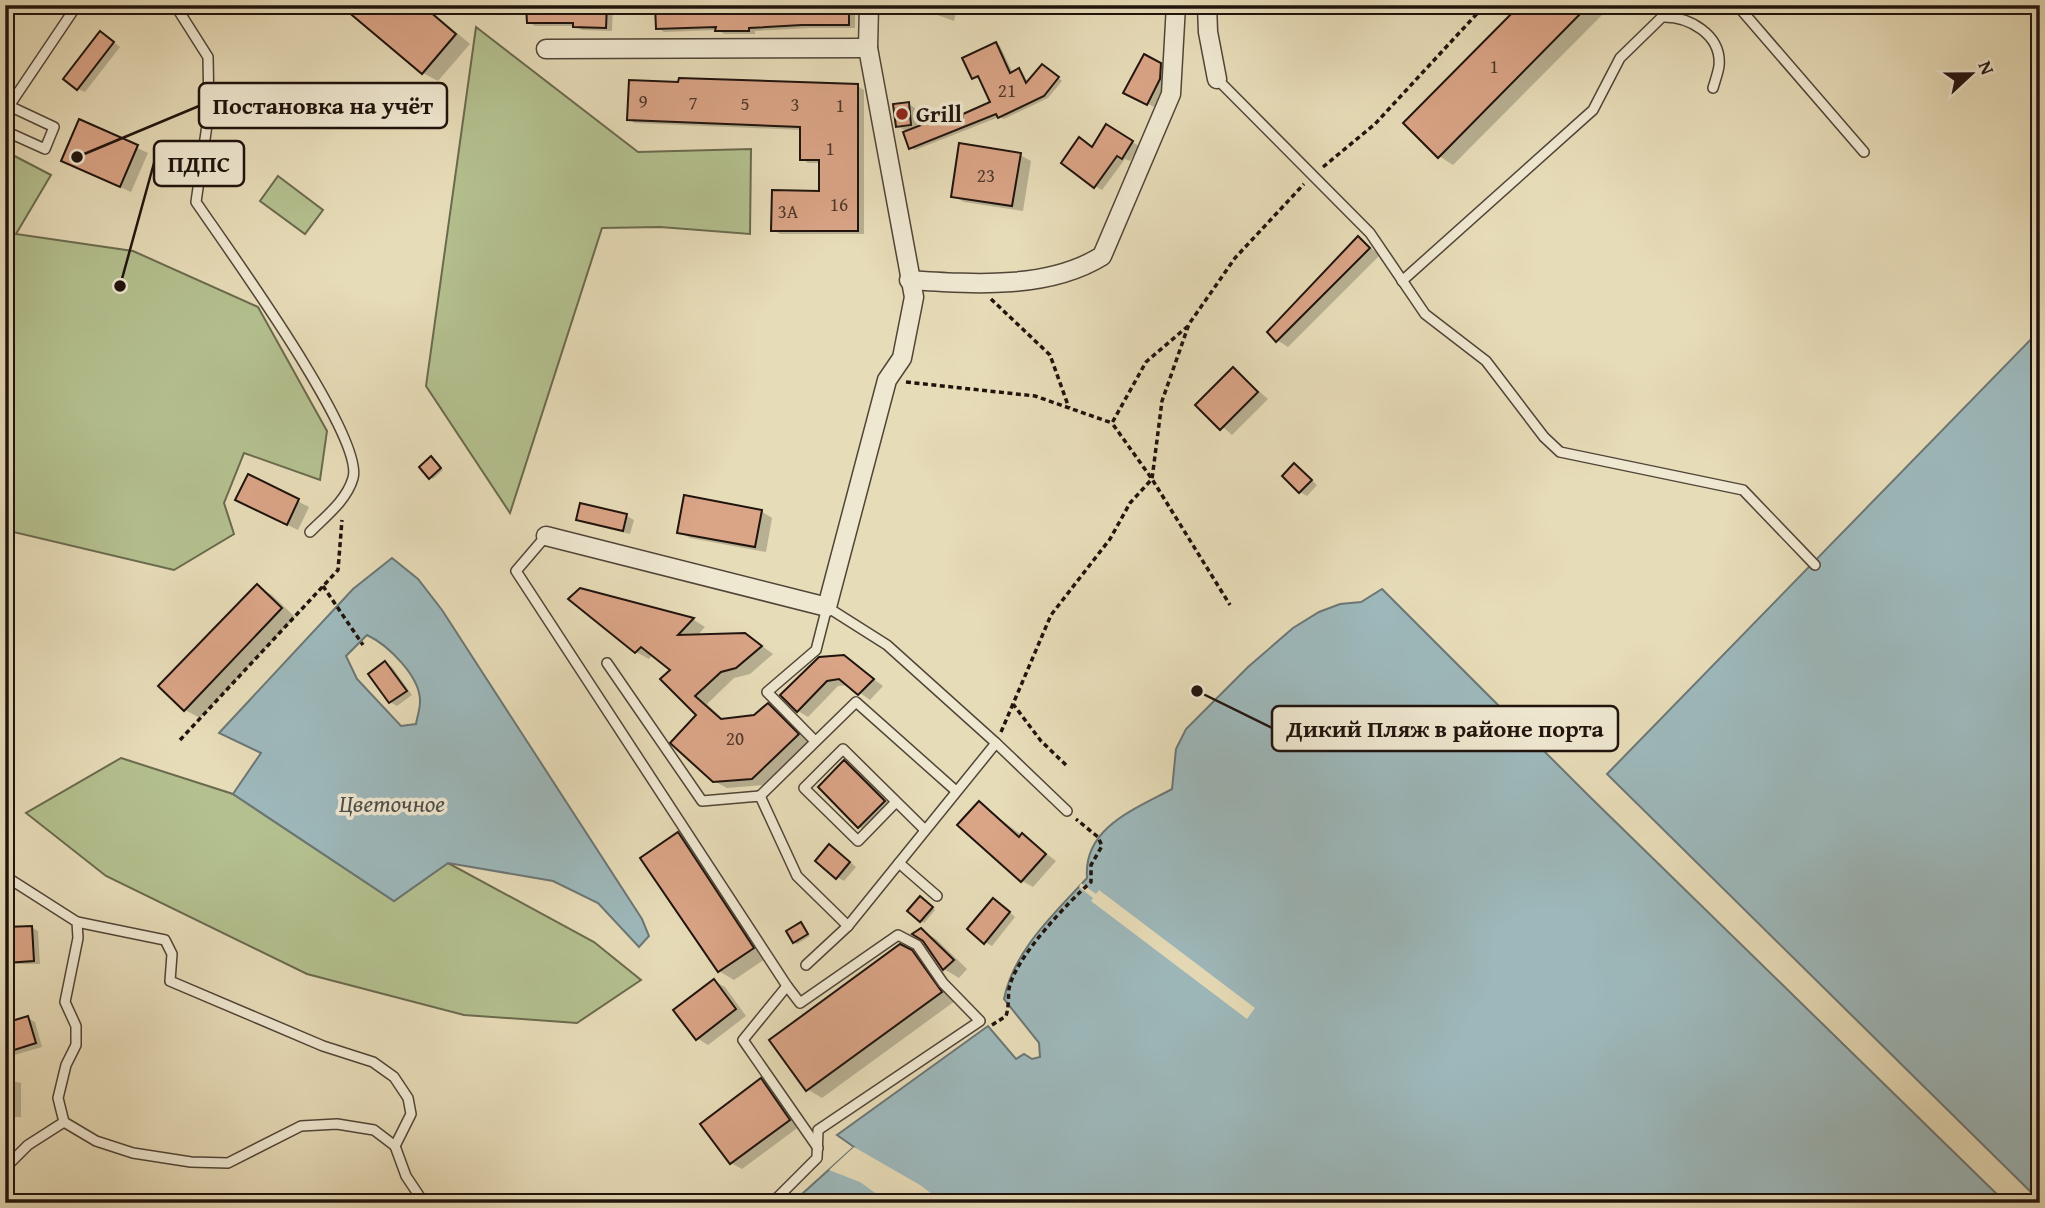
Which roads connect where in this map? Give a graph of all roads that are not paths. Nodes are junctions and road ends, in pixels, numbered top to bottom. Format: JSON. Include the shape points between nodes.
{"nodes":[{"id":1,"x":77,"y":5,"type":"edge"},
{"id":2,"x":175,"y":5,"type":"edge"},
{"id":3,"x":869,"y":5,"type":"edge"},
{"id":4,"x":1084,"y":5,"type":"edge"},
{"id":5,"x":1176,"y":5,"type":"edge"},
{"id":6,"x":1207,"y":5,"type":"edge"},
{"id":7,"x":1665,"y":5,"type":"edge"},
{"id":8,"x":1737,"y":5,"type":"edge"},
{"id":9,"x":1073,"y":8,"type":"dead end"},
{"id":10,"x":1662,"y":17,"type":"junction"},
{"id":11,"x":868,"y":48,"type":"junction"},
{"id":12,"x":546,"y":49,"type":"dead end"},
{"id":13,"x":1217,"y":79,"type":"joint"},
{"id":14,"x":1713,"y":88,"type":"dead end"},
{"id":15,"x":6,"y":107,"type":"edge"},
{"id":16,"x":5,"y":131,"type":"edge"},
{"id":17,"x":1864,"y":152,"type":"dead end"},
{"id":18,"x":909,"y":280,"type":"junction"},
{"id":19,"x":1402,"y":281,"type":"junction"},
{"id":20,"x":310,"y":533,"type":"dead end"},
{"id":21,"x":546,"y":537,"type":"joint"},
{"id":22,"x":1815,"y":565,"type":"dead end"},
{"id":23,"x":827,"y":607,"type":"junction"},
{"id":24,"x":607,"y":663,"type":"dead end"},
{"id":25,"x":815,"y":741,"type":"junction"},
{"id":26,"x":996,"y":743,"type":"junction"},
{"id":27,"x":956,"y":792,"type":"junction"},
{"id":28,"x":760,"y":796,"type":"junction"},
{"id":29,"x":897,"y":802,"type":"junction"},
{"id":30,"x":1067,"y":811,"type":"road end"},
{"id":31,"x":925,"y":830,"type":"junction"},
{"id":32,"x":899,"y":863,"type":"junction"},
{"id":33,"x":5,"y":876,"type":"edge"},
{"id":34,"x":937,"y":896,"type":"dead end"},
{"id":35,"x":76,"y":922,"type":"junction"},
{"id":36,"x":849,"y":926,"type":"junction"},
{"id":37,"x":806,"y":965,"type":"dead end"},
{"id":38,"x":787,"y":986,"type":"junction"},
{"id":39,"x":64,"y":1122,"type":"junction"},
{"id":40,"x":395,"y":1146,"type":"junction"},
{"id":41,"x":818,"y":1148,"type":"junction"},
{"id":42,"x":5,"y":1168,"type":"edge"},
{"id":43,"x":424,"y":1203,"type":"edge"},
{"id":44,"x":772,"y":1203,"type":"edge"}],
"edges":[{"from":1,"to":15,"type":"lane"},
{"from":2,"to":20,"type":"lane","via":[[208,57],[209,111],[196,202],[327,400],[347,446],[354,476],[344,497]]},
{"from":3,"to":11,"type":"street"},
{"from":4,"to":9,"type":"lane"},
{"from":5,"to":18,"type":"street","via":[[1171,94],[1102,256],[1079,270],[975,284]]},
{"from":6,"to":13,"type":"street"},
{"from":7,"to":10,"type":"lane"},
{"from":8,"to":17,"type":"lane"},
{"from":10,"to":14,"type":"lane","via":[[1676,16],[1697,24],[1713,45],[1719,64]]},
{"from":10,"to":19,"type":"lane","via":[[1620,58],[1592,110]]},
{"from":11,"to":12,"type":"street"},
{"from":11,"to":18,"type":"street"},
{"from":13,"to":19,"type":"lane","via":[[1370,233]]},
{"from":15,"to":16,"type":"lane","via":[[54,127],[45,149]]},
{"from":18,"to":23,"type":"street","via":[[913,315],[902,358],[887,380]]},
{"from":19,"to":22,"type":"lane","via":[[1425,314],[1486,361],[1560,452],[1743,490]]},
{"from":21,"to":23,"type":"street"},
{"from":21,"to":38,"type":"lane","via":[[516,571]]},
{"from":23,"to":25,"type":"lane","via":[[816,650],[767,692]]},
{"from":23,"to":26,"type":"lane","via":[[887,645]]},
{"from":24,"to":28,"type":"lane","via":[[702,801]]},
{"from":25,"to":27,"type":"lane","via":[[856,702]]},
{"from":25,"to":28,"type":"lane"},
{"from":26,"to":27,"type":"lane"},
{"from":26,"to":30,"type":"lane"},
{"from":27,"to":31,"type":"lane"},
{"from":28,"to":36,"type":"lane","via":[[797,876]]},
{"from":29,"to":29,"type":"lane","via":[[843,749],[804,788],[858,841]]},
{"from":29,"to":31,"type":"lane"},
{"from":31,"to":32,"type":"lane"},
{"from":32,"to":34,"type":"lane"},
{"from":32,"to":36,"type":"lane"},
{"from":33,"to":35,"type":"lane"},
{"from":35,"to":39,"type":"lane","via":[[78,938],[65,1002],[76,1026],[76,1045],[58,1098]]},
{"from":35,"to":40,"type":"lane","via":[[165,940],[172,954],[170,981],[323,1046],[373,1062],[394,1077],[408,1098],[411,1114]]},
{"from":36,"to":37,"type":"lane"},
{"from":38,"to":41,"type":"lane","via":[[743,1040]]},
{"from":38,"to":41,"type":"lane","via":[[800,1003],[898,935],[917,944],[943,983],[980,1021],[818,1130]]},
{"from":39,"to":40,"type":"lane","via":[[96,1141],[133,1153],[191,1162],[228,1163],[301,1125],[374,1130]]},
{"from":39,"to":42,"type":"lane","via":[[28,1145]]},
{"from":40,"to":43,"type":"lane","via":[[406,1176]]},
{"from":41,"to":44,"type":"lane","via":[[817,1158]]}]}
